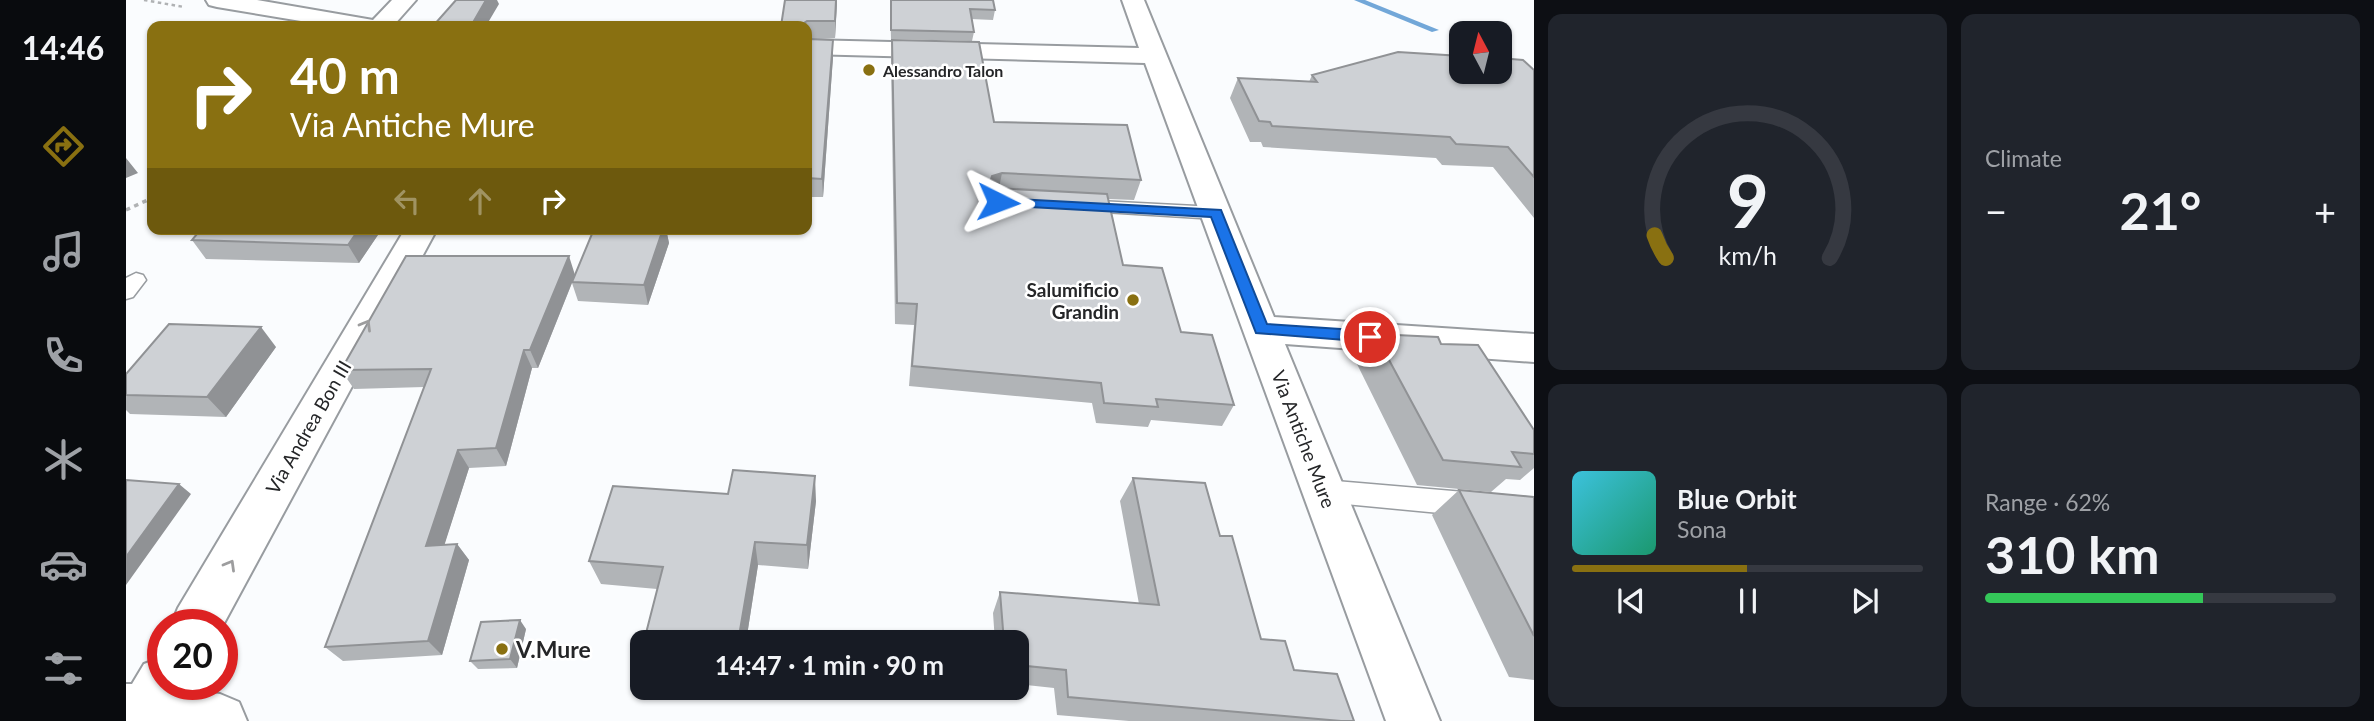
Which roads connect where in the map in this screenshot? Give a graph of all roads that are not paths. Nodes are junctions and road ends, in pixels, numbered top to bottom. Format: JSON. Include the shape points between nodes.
{"nodes":[{"id":1,"x":217,"y":0,"type":"edge"},
{"id":2,"x":405,"y":0,"type":"edge"},
{"id":3,"x":1133,"y":0,"type":"edge"},
{"id":4,"x":341,"y":21,"type":"edge"},
{"id":5,"x":385,"y":21,"type":"edge"},
{"id":6,"x":812,"y":47,"type":"edge"},
{"id":7,"x":1155,"y":56,"type":"junction"},
{"id":8,"x":1066,"y":205,"type":"edge"},
{"id":9,"x":1216,"y":213,"type":"junction"},
{"id":10,"x":418,"y":235,"type":"edge"},
{"id":11,"x":1261,"y":329,"type":"junction"},
{"id":12,"x":1534,"y":348,"type":"edge"},
{"id":13,"x":1324,"y":491,"type":"junction"},
{"id":14,"x":1534,"y":510,"type":"edge"},
{"id":15,"x":205,"y":609,"type":"edge"},
{"id":16,"x":145,"y":702,"type":"edge"},
{"id":17,"x":220,"y":721,"type":"edge"},
{"id":18,"x":1413,"y":721,"type":"edge"}],
"edges":[{"from":1,"to":4,"type":"street"},
{"from":2,"to":5,"type":"street"},
{"from":3,"to":7,"type":"street","name":"Via Antiche Mure"},
{"from":6,"to":7,"type":"street"},
{"from":7,"to":9,"type":"street","name":"Via Antiche Mure"},
{"from":8,"to":9,"type":"lane"},
{"from":9,"to":11,"type":"street","name":"Via Antiche Mure"},
{"from":15,"to":10,"type":"street","name":"Via Andrea Bon III","one_way":true},
{"from":11,"to":12,"type":"street"},
{"from":11,"to":13,"type":"street","name":"Via Antiche Mure"},
{"from":13,"to":14,"type":"lane"},
{"from":13,"to":18,"type":"street","name":"Via Antiche Mure"},
{"from":16,"to":17,"type":"street"}]}
